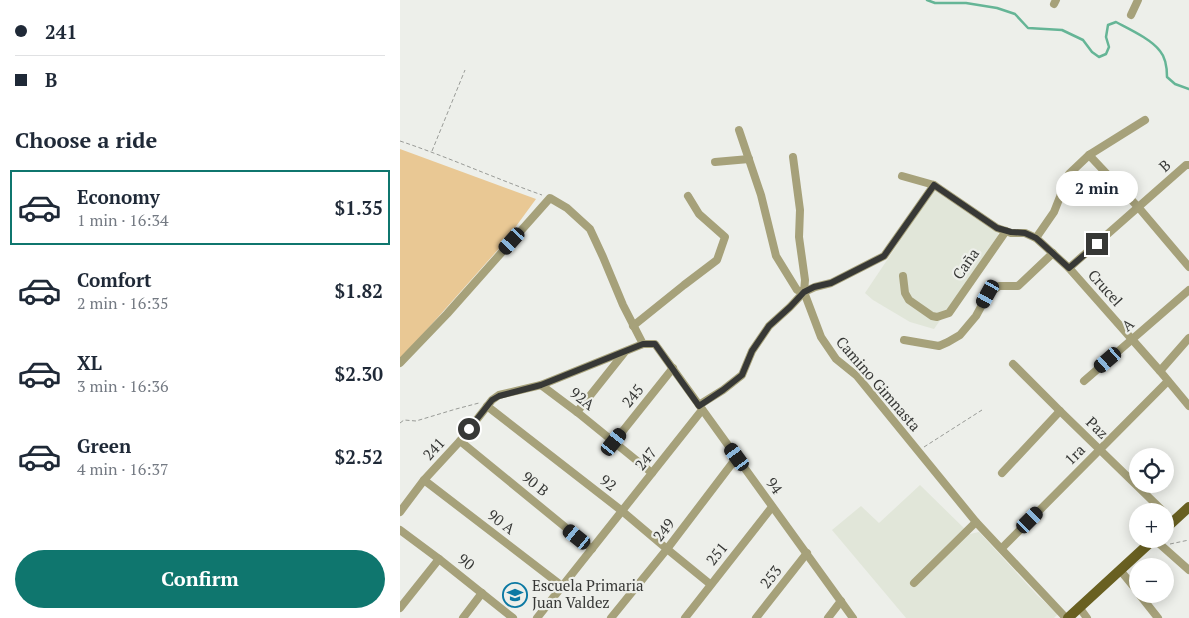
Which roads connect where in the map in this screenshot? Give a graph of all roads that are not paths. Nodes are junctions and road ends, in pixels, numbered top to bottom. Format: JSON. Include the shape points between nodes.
{"nodes":[{"id":1,"x":1138,"y":0,"type":"edge"},
{"id":2,"x":1131,"y":15,"type":"dead end"},
{"id":3,"x":1145,"y":120,"type":"dead end"},
{"id":4,"x":739,"y":130,"type":"dead end"},
{"id":5,"x":1089,"y":156,"type":"junction"},
{"id":6,"x":793,"y":157,"type":"dead end"},
{"id":7,"x":749,"y":159,"type":"junction"},
{"id":8,"x":715,"y":162,"type":"dead end"},
{"id":9,"x":1189,"y":165,"type":"edge"},
{"id":10,"x":902,"y":176,"type":"dead end"},
{"id":11,"x":934,"y":185,"type":"junction"},
{"id":12,"x":688,"y":196,"type":"dead end"},
{"id":13,"x":1138,"y":208,"type":"junction"},
{"id":14,"x":1006,"y":231,"type":"junction"},
{"id":15,"x":1036,"y":238,"type":"junction"},
{"id":16,"x":1053,"y":253,"type":"junction"},
{"id":17,"x":1189,"y":267,"type":"edge"},
{"id":18,"x":1069,"y":268,"type":"junction"},
{"id":19,"x":903,"y":276,"type":"dead end"},
{"id":20,"x":1189,"y":290,"type":"edge"},
{"id":21,"x":804,"y":292,"type":"junction"},
{"id":22,"x":633,"y":326,"type":"junction"},
{"id":23,"x":1189,"y":338,"type":"edge"},
{"id":24,"x":1132,"y":339,"type":"junction"},
{"id":25,"x":904,"y":340,"type":"dead end"},
{"id":26,"x":643,"y":344,"type":"junction"},
{"id":27,"x":624,"y":352,"type":"junction"},
{"id":28,"x":400,"y":363,"type":"edge"},
{"id":29,"x":1013,"y":364,"type":"dead end"},
{"id":30,"x":673,"y":368,"type":"junction"},
{"id":31,"x":1160,"y":371,"type":"junction"},
{"id":32,"x":1084,"y":381,"type":"dead end"},
{"id":33,"x":1168,"y":381,"type":"junction"},
{"id":34,"x":541,"y":385,"type":"junction"},
{"id":35,"x":489,"y":403,"type":"junction"},
{"id":36,"x":1189,"y":406,"type":"edge"},
{"id":37,"x":701,"y":408,"type":"junction"},
{"id":38,"x":1060,"y":411,"type":"junction"},
{"id":39,"x":577,"y":412,"type":"junction"},
{"id":40,"x":460,"y":441,"type":"junction"},
{"id":41,"x":614,"y":442,"type":"junction"},
{"id":42,"x":1100,"y":450,"type":"junction"},
{"id":43,"x":737,"y":457,"type":"junction"},
{"id":44,"x":652,"y":473,"type":"junction"},
{"id":45,"x":1002,"y":473,"type":"dead end"},
{"id":46,"x":424,"y":480,"type":"junction"},
{"id":47,"x":1155,"y":503,"type":"edge"},
{"id":48,"x":772,"y":507,"type":"junction"},
{"id":49,"x":1189,"y":507,"type":"edge"},
{"id":50,"x":622,"y":511,"type":"junction"},
{"id":51,"x":400,"y":512,"type":"edge"},
{"id":52,"x":1174,"y":520,"type":"edge"},
{"id":53,"x":976,"y":522,"type":"junction"},
{"id":54,"x":400,"y":530,"type":"edge"},
{"id":55,"x":1002,"y":548,"type":"junction"},
{"id":56,"x":1144,"y":548,"type":"edge"},
{"id":57,"x":1164,"y":548,"type":"edge"},
{"id":58,"x":667,"y":549,"type":"junction"},
{"id":59,"x":592,"y":550,"type":"junction"},
{"id":60,"x":807,"y":553,"type":"junction"},
{"id":61,"x":439,"y":559,"type":"junction"},
{"id":62,"x":1120,"y":570,"type":"junction"},
{"id":63,"x":1189,"y":570,"type":"edge"},
{"id":64,"x":1129,"y":582,"type":"edge"},
{"id":65,"x":914,"y":583,"type":"dead end"},
{"id":66,"x":710,"y":584,"type":"junction"},
{"id":67,"x":562,"y":586,"type":"junction"},
{"id":68,"x":482,"y":593,"type":"junction"},
{"id":69,"x":841,"y":601,"type":"junction"},
{"id":70,"x":1146,"y":603,"type":"edge"},
{"id":71,"x":1079,"y":607,"type":"junction"},
{"id":72,"x":400,"y":608,"type":"edge"},
{"id":73,"x":463,"y":618,"type":"edge"},
{"id":74,"x":513,"y":618,"type":"edge"},
{"id":75,"x":537,"y":618,"type":"edge"},
{"id":76,"x":611,"y":618,"type":"edge"},
{"id":77,"x":685,"y":618,"type":"edge"},
{"id":78,"x":756,"y":618,"type":"edge"},
{"id":79,"x":828,"y":618,"type":"edge"},
{"id":80,"x":853,"y":618,"type":"edge"},
{"id":81,"x":1067,"y":618,"type":"edge"},
{"id":82,"x":1088,"y":618,"type":"edge"},
{"id":83,"x":1158,"y":618,"type":"edge"}],
"edges":[{"from":1,"to":2,"type":"street"},
{"from":3,"to":5,"type":"street"},
{"from":4,"to":7,"type":"street","name":"Camino Gimnasta"},
{"from":5,"to":13,"type":"street"},
{"from":5,"to":15,"type":"street","via":[[1069,174],[1054,212]]},
{"from":6,"to":21,"type":"street","via":[[800,210]]},
{"from":7,"to":8,"type":"street"},
{"from":7,"to":21,"type":"street","name":"Camino Gimnasta","via":[[776,256],[797,290]]},
{"from":9,"to":13,"type":"street","name":"B"},
{"from":10,"to":11,"type":"street","name":"Crucel"},
{"from":11,"to":14,"type":"street","name":"Crucel"},
{"from":11,"to":21,"type":"street","name":"247","via":[[884,256],[831,283]]},
{"from":12,"to":22,"type":"street","via":[[699,214],[725,237],[717,260]]},
{"from":13,"to":17,"type":"street"},
{"from":13,"to":18,"type":"street","name":"B"},
{"from":14,"to":15,"type":"street","name":"Crucel"},
{"from":14,"to":19,"type":"street","name":"Caña","via":[[949,313],[932,316],[909,300]]},
{"from":15,"to":16,"type":"street","name":"Crucel"},
{"from":16,"to":18,"type":"street","name":"Crucel"},
{"from":16,"to":25,"type":"street","via":[[1018,286],[999,286],[988,294],[960,335],[939,346]]},
{"from":18,"to":24,"type":"street","name":"Crucel"},
{"from":20,"to":24,"type":"street","name":"A"},
{"from":21,"to":37,"type":"street","name":"247","via":[[769,326],[752,351],[742,375]]},
{"from":21,"to":53,"type":"street","name":"Camino Gimnasta","via":[[821,337],[836,359],[857,376]]},
{"from":22,"to":26,"type":"street"},
{"from":22,"to":28,"type":"street","via":[[590,229],[567,208],[550,198]]},
{"from":23,"to":31,"type":"street"},
{"from":24,"to":31,"type":"street","name":"Crucel"},
{"from":24,"to":32,"type":"street","name":"A"},
{"from":26,"to":27,"type":"street"},
{"from":26,"to":30,"type":"street","name":"94","via":[[655,344]]},
{"from":27,"to":34,"type":"street"},
{"from":27,"to":39,"type":"street"},
{"from":29,"to":38,"type":"street","name":"Paz"},
{"from":30,"to":37,"type":"street","name":"94"},
{"from":30,"to":41,"type":"street","name":"245"},
{"from":31,"to":33,"type":"street","name":"Crucel"},
{"from":33,"to":36,"type":"street","name":"Crucel"},
{"from":33,"to":42,"type":"street","name":"1ra"},
{"from":34,"to":35,"type":"street","via":[[499,396]]},
{"from":34,"to":39,"type":"street","name":"92A"},
{"from":35,"to":40,"type":"street","name":"241"},
{"from":35,"to":50,"type":"street","name":"92"},
{"from":37,"to":43,"type":"street","name":"94"},
{"from":37,"to":44,"type":"street","name":"247"},
{"from":38,"to":42,"type":"street","name":"Paz"},
{"from":38,"to":45,"type":"street"},
{"from":39,"to":41,"type":"street","name":"92A"},
{"from":40,"to":46,"type":"street","name":"241"},
{"from":40,"to":59,"type":"street","name":"90 B"},
{"from":41,"to":44,"type":"street","name":"92A"},
{"from":42,"to":47,"type":"street","name":"Paz"},
{"from":42,"to":55,"type":"street","name":"1ra"},
{"from":43,"to":48,"type":"street","name":"94"},
{"from":43,"to":58,"type":"street","name":"249"},
{"from":44,"to":50,"type":"street","name":"247"},
{"from":46,"to":51,"type":"street","name":"241"},
{"from":46,"to":67,"type":"street","name":"90 A"},
{"from":48,"to":60,"type":"street","name":"94"},
{"from":48,"to":66,"type":"street","name":"251"},
{"from":49,"to":52,"type":"main road"},
{"from":50,"to":58,"type":"street","name":"92"},
{"from":50,"to":59,"type":"street","name":"247"},
{"from":53,"to":55,"type":"street","name":"Camino Gimnasta"},
{"from":53,"to":65,"type":"street"},
{"from":54,"to":61,"type":"street","name":"90"},
{"from":55,"to":81,"type":"street","name":"Camino Gimnasta"},
{"from":56,"to":62,"type":"main road"},
{"from":57,"to":63,"type":"street"},
{"from":58,"to":66,"type":"street","name":"92"},
{"from":58,"to":76,"type":"street","name":"249"},
{"from":59,"to":67,"type":"street","name":"247"},
{"from":60,"to":69,"type":"street","name":"94"},
{"from":60,"to":78,"type":"street","name":"253"},
{"from":61,"to":68,"type":"street","name":"90"},
{"from":61,"to":72,"type":"street"},
{"from":62,"to":64,"type":"street"},
{"from":62,"to":71,"type":"main road"},
{"from":66,"to":77,"type":"street","name":"251"},
{"from":67,"to":75,"type":"street","name":"247"},
{"from":68,"to":73,"type":"street"},
{"from":68,"to":74,"type":"street","name":"90"},
{"from":69,"to":79,"type":"street"},
{"from":69,"to":80,"type":"street","name":"94"},
{"from":70,"to":83,"type":"street"},
{"from":71,"to":81,"type":"main road"},
{"from":71,"to":82,"type":"street"}]}
